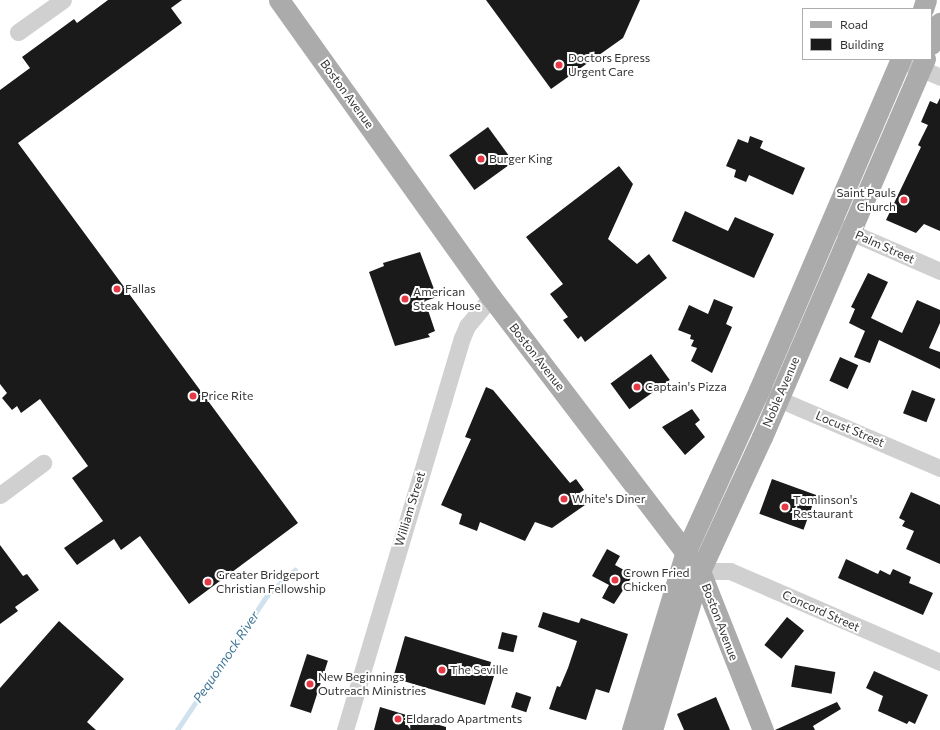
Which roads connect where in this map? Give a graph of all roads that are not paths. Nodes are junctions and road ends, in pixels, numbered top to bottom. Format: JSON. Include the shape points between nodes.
{"nodes":[{"id":1,"x":63,"y":0,"type":"edge"},
{"id":2,"x":279,"y":0,"type":"edge"},
{"id":3,"x":940,"y":23,"type":"edge"},
{"id":4,"x":18,"y":32,"type":"dead end"},
{"id":5,"x":932,"y":42,"type":"edge"},
{"id":6,"x":901,"y":60,"type":"edge"},
{"id":7,"x":905,"y":60,"type":"edge"},
{"id":8,"x":922,"y":64,"type":"edge"},
{"id":9,"x":940,"y":77,"type":"edge"},
{"id":10,"x":839,"y":227,"type":"junction"},
{"id":11,"x":940,"y":271,"type":"edge"},
{"id":12,"x":491,"y":297,"type":"junction"},
{"id":13,"x":759,"y":390,"type":"junction"},
{"id":14,"x":779,"y":399,"type":"junction"},
{"id":15,"x":43,"y":463,"type":"dead end"},
{"id":16,"x":940,"y":468,"type":"edge"},
{"id":17,"x":0,"y":494,"type":"edge"},
{"id":18,"x":686,"y":551,"type":"junction"},
{"id":19,"x":700,"y":571,"type":"junction"},
{"id":20,"x":940,"y":662,"type":"edge"},
{"id":21,"x":345,"y":730,"type":"edge"},
{"id":22,"x":632,"y":730,"type":"edge"},
{"id":23,"x":652,"y":730,"type":"edge"},
{"id":24,"x":763,"y":730,"type":"edge"}],
"edges":[{"from":1,"to":4,"type":"street"},
{"from":2,"to":12,"type":"main road","name":"Boston Avenue"},
{"from":3,"to":5,"type":"main road"},
{"from":6,"to":10,"type":"main road","name":"Noble Avenue"},
{"from":7,"to":8,"type":"street"},
{"from":8,"to":9,"type":"street"},
{"from":8,"to":10,"type":"main road","name":"Noble Avenue"},
{"from":10,"to":11,"type":"street","name":"Palm Street"},
{"from":10,"to":13,"type":"main road","name":"Noble Avenue"},
{"from":10,"to":14,"type":"main road","name":"Noble Avenue"},
{"from":12,"to":18,"type":"main road","name":"Boston Avenue"},
{"from":12,"to":21,"type":"street","name":"William Street","via":[[467,326],[462,338]]},
{"from":13,"to":14,"type":"street","name":"Locust Street"},
{"from":13,"to":18,"type":"main road","name":"Noble Avenue"},
{"from":14,"to":16,"type":"street","name":"Locust Street"},
{"from":14,"to":19,"type":"main road","name":"Noble Avenue"},
{"from":15,"to":17,"type":"street"},
{"from":18,"to":19,"type":"main road","name":"Boston Avenue"},
{"from":18,"to":22,"type":"main road","name":"Noble Avenue"},
{"from":19,"to":20,"type":"street","name":"Concord Street","via":[[730,571]]},
{"from":19,"to":23,"type":"main road","name":"Noble Avenue"},
{"from":19,"to":24,"type":"main road","name":"Boston Avenue"}]}
